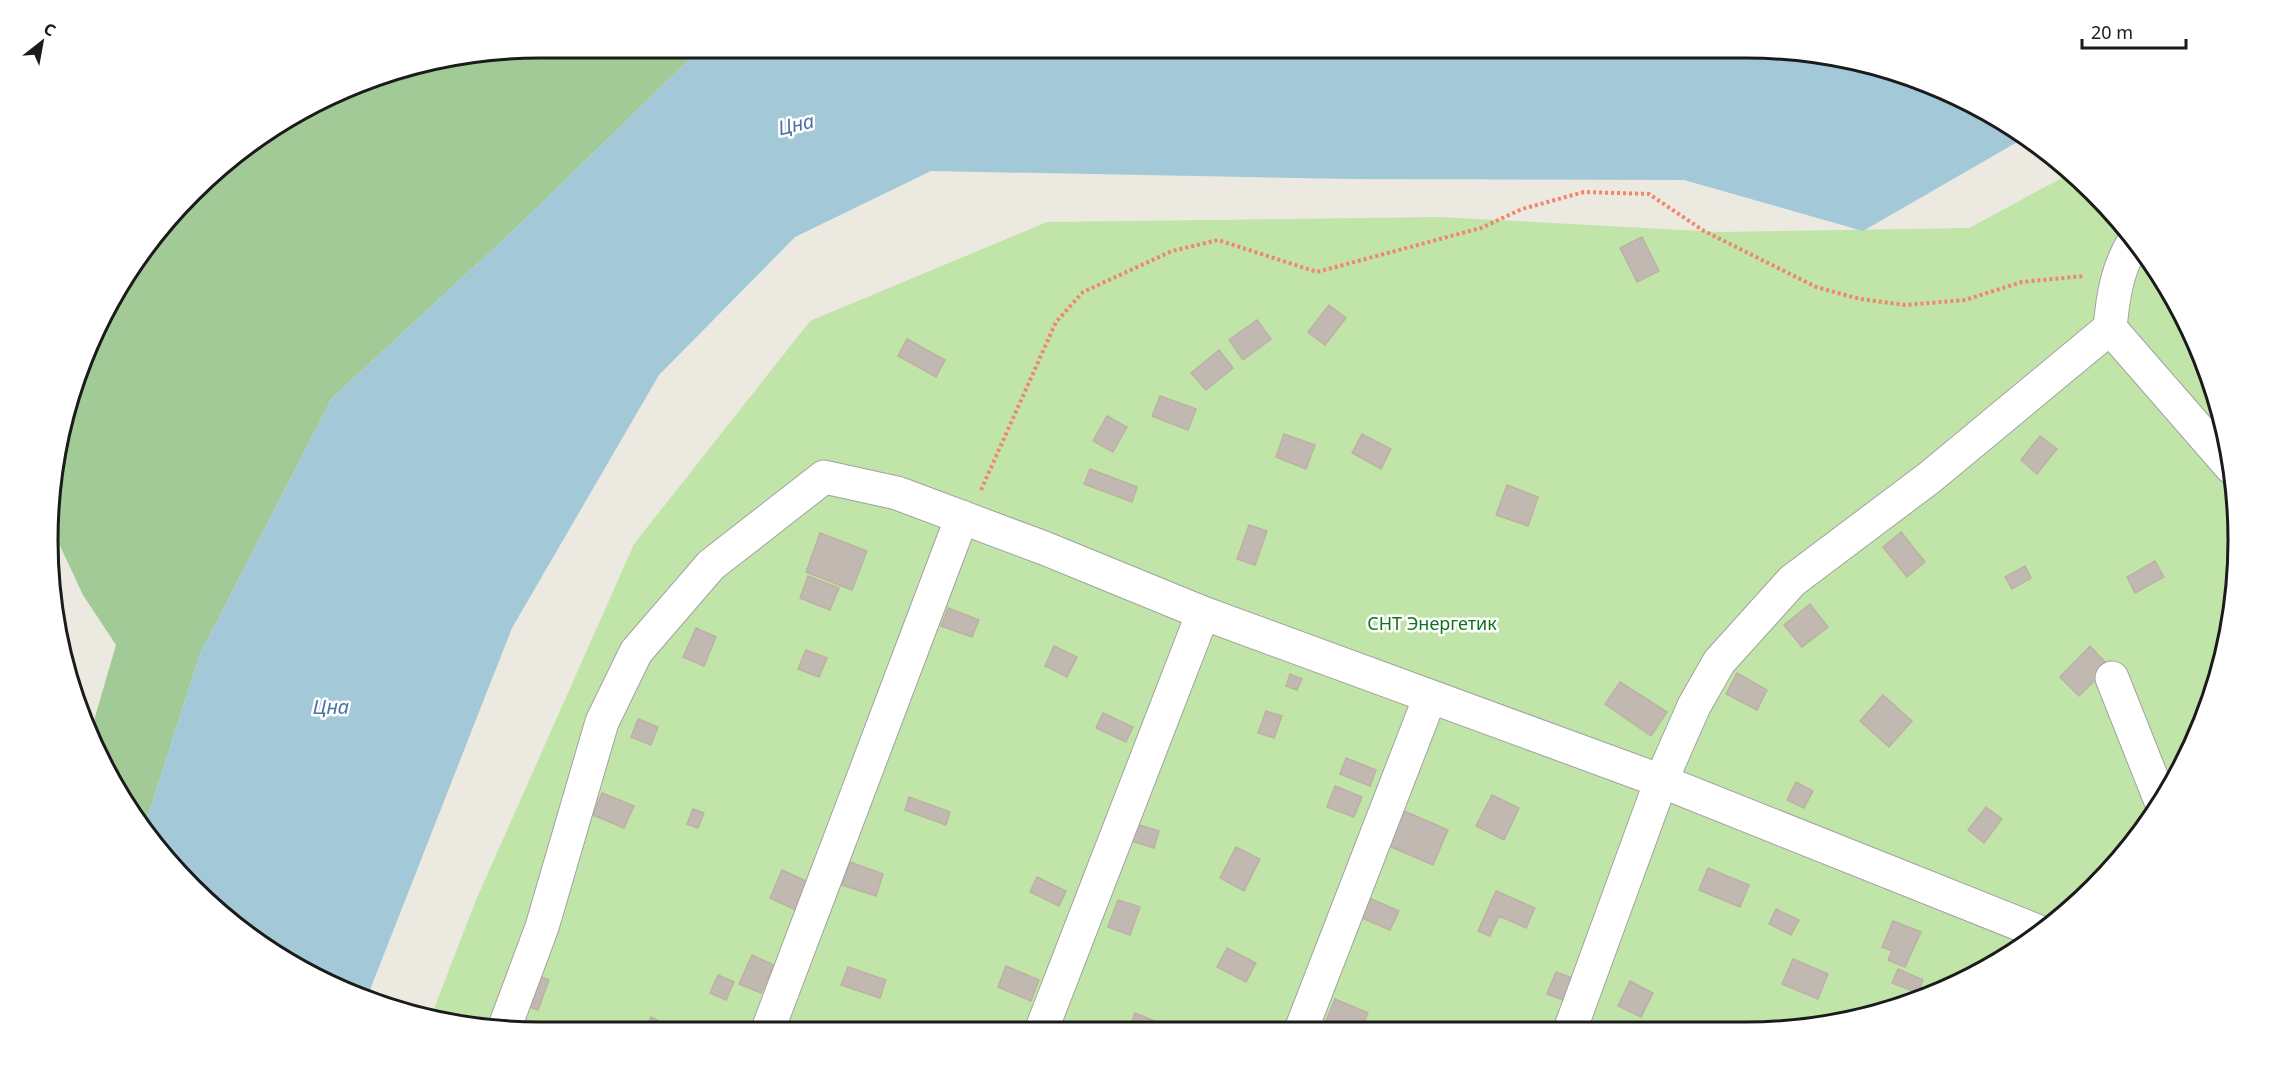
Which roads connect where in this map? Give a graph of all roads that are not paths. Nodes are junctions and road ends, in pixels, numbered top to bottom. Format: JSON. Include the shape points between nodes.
{"nodes":[{"id":1,"x":2128,"y":253,"type":"edge"},
{"id":2,"x":2109,"y":328,"type":"junction"},
{"id":3,"x":2219,"y":454,"type":"edge"},
{"id":4,"x":962,"y":517,"type":"junction"},
{"id":5,"x":1203,"y":613,"type":"junction"},
{"id":6,"x":2112,"y":678,"type":"dead end"},
{"id":7,"x":1430,"y":697,"type":"junction"},
{"id":8,"x":1661,"y":781,"type":"junction"},
{"id":9,"x":2157,"y":791,"type":"edge"},
{"id":10,"x":2031,"y":929,"type":"edge"},
{"id":11,"x":507,"y":1021,"type":"edge"},
{"id":12,"x":771,"y":1022,"type":"edge"},
{"id":13,"x":1044,"y":1022,"type":"edge"},
{"id":14,"x":1304,"y":1022,"type":"edge"},
{"id":15,"x":1573,"y":1022,"type":"edge"}],
"edges":[{"from":1,"to":2,"type":"lane","via":[[2113,296]]},
{"from":2,"to":3,"type":"lane"},
{"from":2,"to":8,"type":"lane","via":[[1938,471],[1792,581],[1719,662],[1694,706]]},
{"from":4,"to":5,"type":"lane"},
{"from":4,"to":11,"type":"lane","via":[[897,493],[824,477],[711,565],[636,652],[602,722],[542,927]]},
{"from":4,"to":12,"type":"lane"},
{"from":5,"to":7,"type":"lane"},
{"from":5,"to":13,"type":"lane"},
{"from":6,"to":9,"type":"lane"},
{"from":7,"to":8,"type":"lane"},
{"from":7,"to":14,"type":"lane"},
{"from":8,"to":10,"type":"lane"},
{"from":8,"to":15,"type":"lane"}]}
